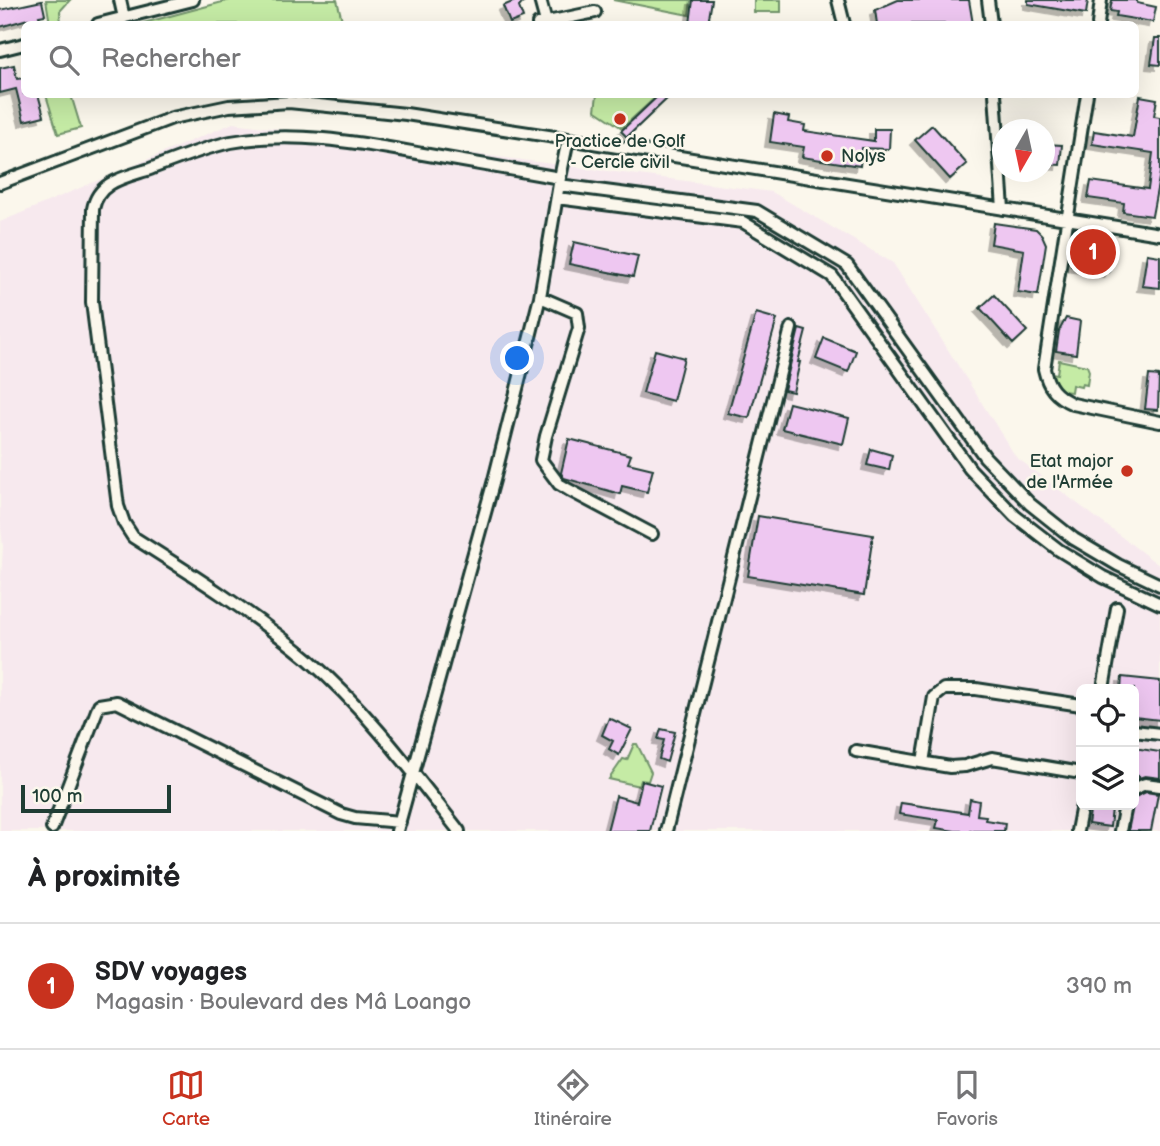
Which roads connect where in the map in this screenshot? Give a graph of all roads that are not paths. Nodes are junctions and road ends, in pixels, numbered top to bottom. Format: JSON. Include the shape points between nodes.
{"nodes":[{"id":1,"x":120,"y":0,"type":"edge"},
{"id":2,"x":193,"y":0,"type":"edge"},
{"id":3,"x":541,"y":0,"type":"edge"},
{"id":4,"x":838,"y":0,"type":"edge"},
{"id":5,"x":988,"y":0,"type":"edge"},
{"id":6,"x":1101,"y":0,"type":"edge"},
{"id":7,"x":595,"y":12,"type":"dead end"},
{"id":8,"x":124,"y":18,"type":"junction"},
{"id":9,"x":111,"y":21,"type":"edge"},
{"id":10,"x":542,"y":21,"type":"edge"},
{"id":11,"x":552,"y":21,"type":"edge"},
{"id":12,"x":843,"y":21,"type":"edge"},
{"id":13,"x":991,"y":21,"type":"edge"},
{"id":14,"x":1098,"y":21,"type":"edge"},
{"id":15,"x":21,"y":45,"type":"edge"},
{"id":16,"x":0,"y":50,"type":"edge"},
{"id":17,"x":995,"y":98,"type":"edge"},
{"id":18,"x":1086,"y":98,"type":"edge"},
{"id":19,"x":568,"y":139,"type":"junction"},
{"id":20,"x":559,"y":181,"type":"junction"},
{"id":21,"x":0,"y":183,"type":"edge"},
{"id":22,"x":557,"y":198,"type":"junction"},
{"id":23,"x":1003,"y":209,"type":"junction"},
{"id":24,"x":1068,"y":219,"type":"junction"},
{"id":25,"x":1160,"y":234,"type":"edge"},
{"id":26,"x":540,"y":298,"type":"junction"},
{"id":27,"x":791,"y":328,"type":"dead end"},
{"id":28,"x":1160,"y":422,"type":"edge"},
{"id":29,"x":652,"y":534,"type":"dead end"},
{"id":30,"x":1160,"y":585,"type":"edge"},
{"id":31,"x":1160,"y":604,"type":"edge"},
{"id":32,"x":1117,"y":608,"type":"dead end"},
{"id":33,"x":1104,"y":684,"type":"edge"},
{"id":34,"x":1076,"y":704,"type":"edge"},
{"id":35,"x":1139,"y":732,"type":"edge"},
{"id":36,"x":1160,"y":734,"type":"edge"},
{"id":37,"x":856,"y":751,"type":"dead end"},
{"id":38,"x":923,"y":762,"type":"junction"},
{"id":39,"x":1076,"y":772,"type":"edge"},
{"id":40,"x":414,"y":774,"type":"junction"},
{"id":41,"x":1139,"y":786,"type":"edge"},
{"id":42,"x":1160,"y":786,"type":"edge"},
{"id":43,"x":1081,"y":810,"type":"edge"},
{"id":44,"x":1124,"y":810,"type":"edge"},
{"id":45,"x":399,"y":827,"type":"edge"},
{"id":46,"x":52,"y":828,"type":"dead end"},
{"id":47,"x":459,"y":831,"type":"edge"},
{"id":48,"x":666,"y":831,"type":"edge"},
{"id":49,"x":1077,"y":831,"type":"edge"},
{"id":50,"x":1119,"y":831,"type":"edge"}],
"edges":[{"from":1,"to":8,"type":"street"},
{"from":2,"to":8,"type":"street"},
{"from":3,"to":10,"type":"street"},
{"from":4,"to":12,"type":"street"},
{"from":5,"to":13,"type":"street"},
{"from":6,"to":14,"type":"street"},
{"from":7,"to":11,"type":"street"},
{"from":8,"to":9,"type":"street"},
{"from":15,"to":16,"type":"street"},
{"from":17,"to":23,"type":"street"},
{"from":18,"to":24,"type":"street"},
{"from":19,"to":20,"type":"street"},
{"from":19,"to":21,"type":"street","via":[[327,104],[261,102],[172,118]]},
{"from":19,"to":23,"type":"street"},
{"from":20,"to":22,"type":"street"},
{"from":20,"to":30,"type":"street","via":[[757,211],[847,265],[985,457],[1030,504],[1074,539]]},
{"from":20,"to":40,"type":"street","via":[[371,145],[278,139],[232,142],[185,155],[110,183],[95,197],[92,302],[118,506],[124,523],[133,537],[221,593],[308,660],[381,732]]},
{"from":22,"to":26,"type":"street"},
{"from":22,"to":31,"type":"street","via":[[743,222],[832,276],[970,469],[1015,516],[1059,550]]},
{"from":23,"to":24,"type":"street"},
{"from":24,"to":25,"type":"street"},
{"from":24,"to":28,"type":"street","via":[[1044,369],[1047,383],[1053,393],[1073,404]]},
{"from":26,"to":29,"type":"street","via":[[577,313],[579,328],[541,460],[559,484]]},
{"from":26,"to":40,"type":"street"},
{"from":27,"to":48,"type":"street"},
{"from":32,"to":33,"type":"street"},
{"from":34,"to":38,"type":"street","via":[[976,689],[944,690],[934,697]]},
{"from":35,"to":36,"type":"street"},
{"from":37,"to":38,"type":"street"},
{"from":38,"to":39,"type":"street","via":[[950,767],[992,758]]},
{"from":40,"to":45,"type":"street"},
{"from":40,"to":47,"type":"street"},
{"from":41,"to":42,"type":"street"},
{"from":43,"to":49,"type":"street"},
{"from":44,"to":50,"type":"street"},
{"from":45,"to":46,"type":"street","via":[[341,814],[117,702],[108,702],[99,705]]}]}
